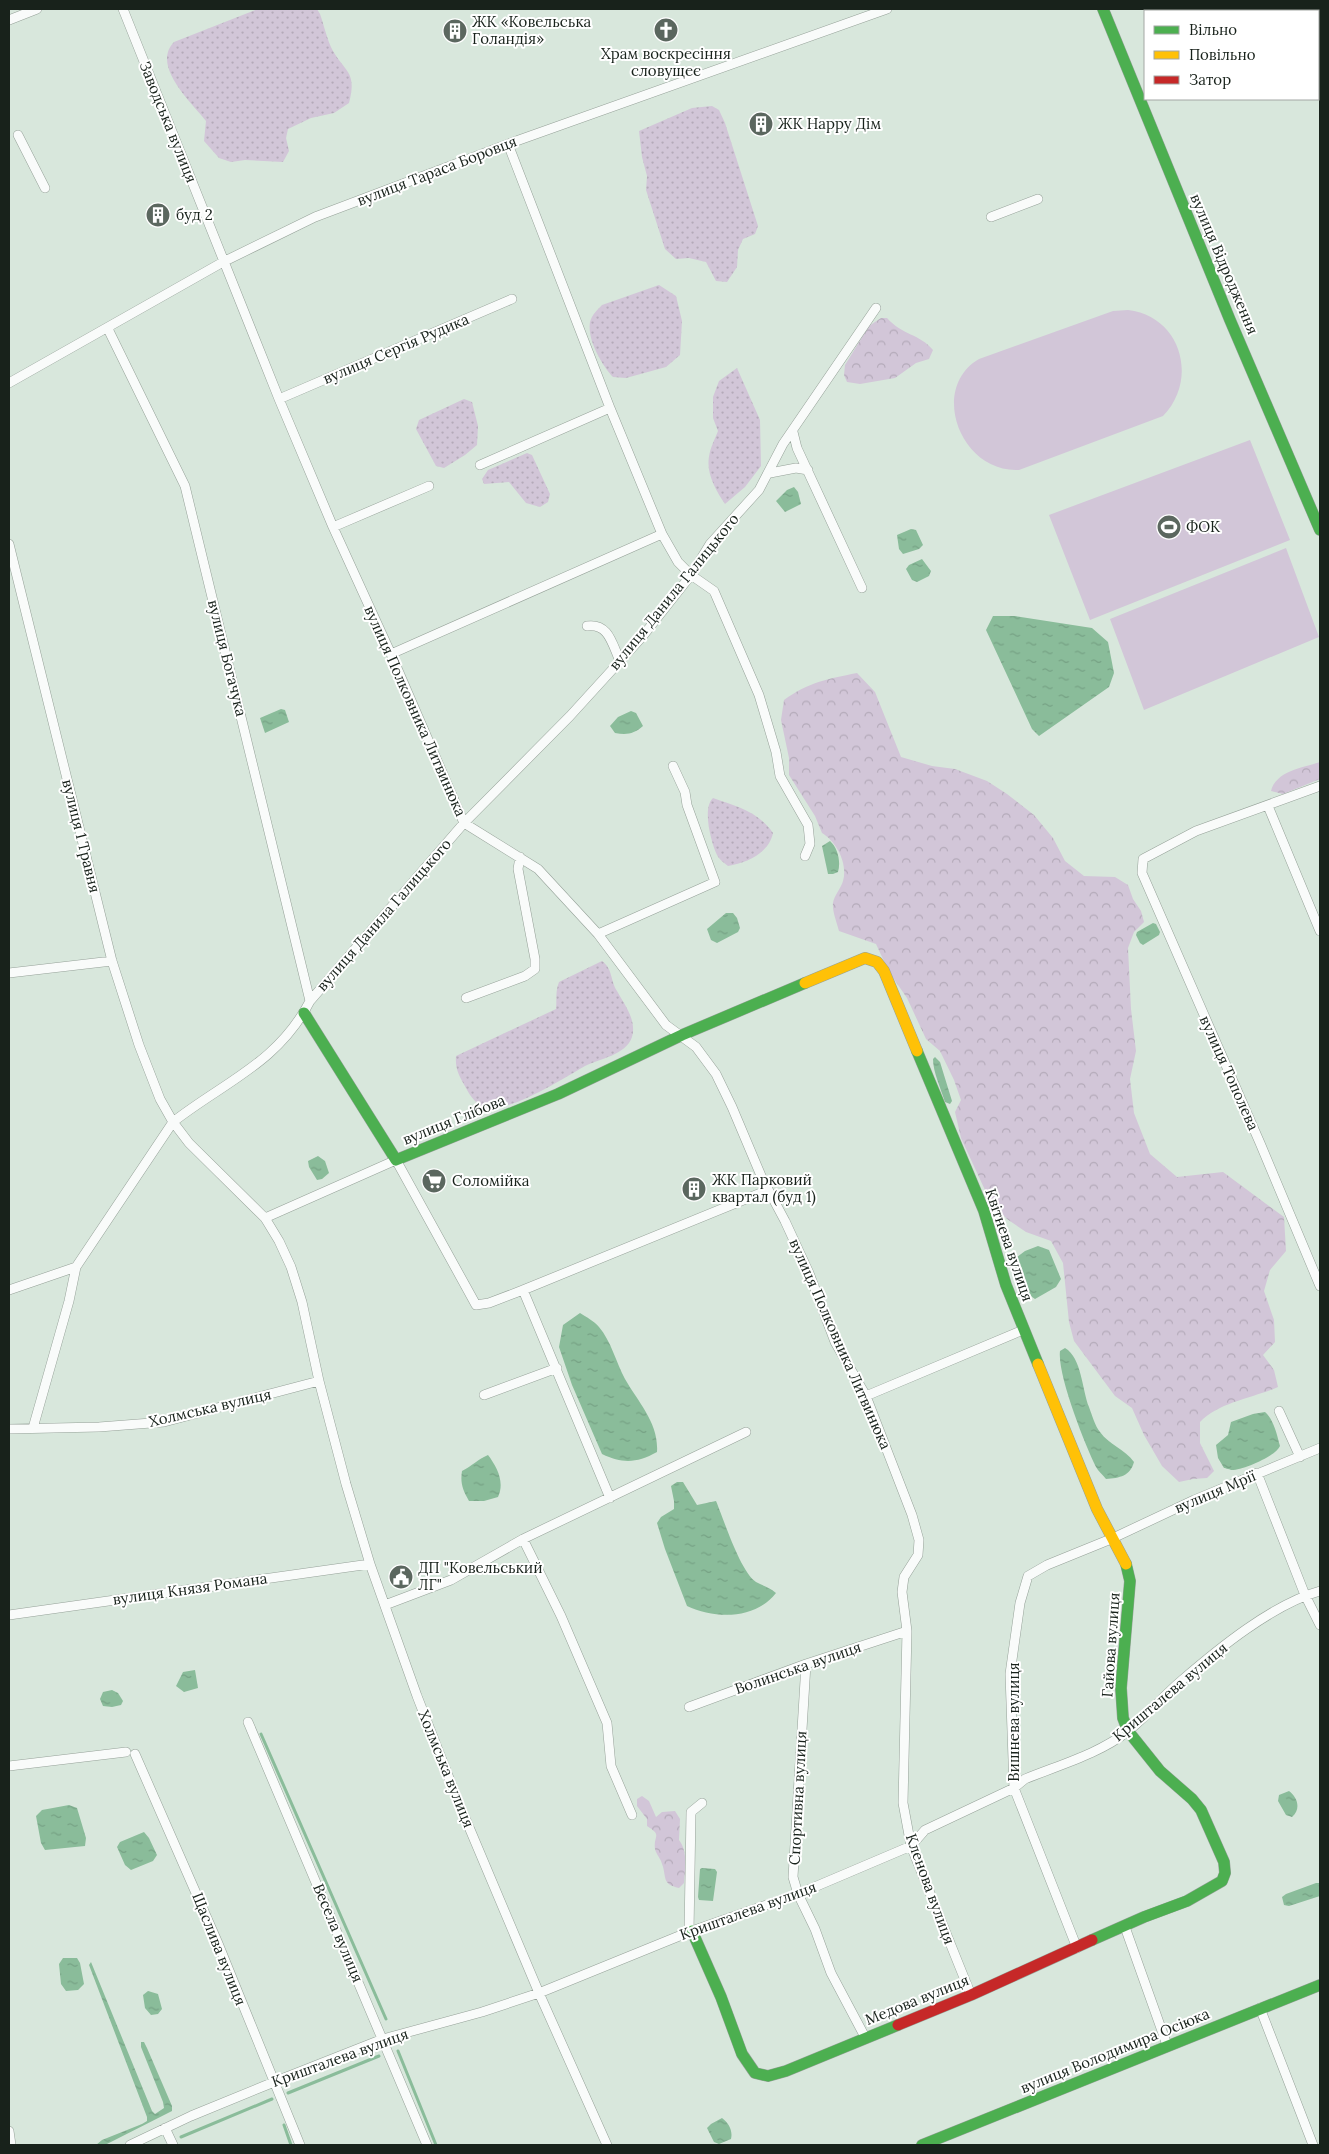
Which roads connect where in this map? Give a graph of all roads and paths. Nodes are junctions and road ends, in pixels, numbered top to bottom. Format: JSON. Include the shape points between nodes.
{"nodes":[{"id":1,"x":37,"y":9,"type":"edge"},
{"id":2,"x":123,"y":9,"type":"edge"},
{"id":3,"x":887,"y":9,"type":"edge"},
{"id":4,"x":1103,"y":9,"type":"edge"},
{"id":5,"x":9,"y":20,"type":"edge"},
{"id":6,"x":18,"y":136,"type":"dead end"},
{"id":7,"x":508,"y":144,"type":"junction"},
{"id":8,"x":45,"y":188,"type":"dead end"},
{"id":9,"x":1038,"y":198,"type":"dead end"},
{"id":10,"x":991,"y":217,"type":"dead end"},
{"id":11,"x":224,"y":262,"type":"junction"},
{"id":12,"x":512,"y":299,"type":"dead end"},
{"id":13,"x":876,"y":308,"type":"dead end"},
{"id":14,"x":108,"y":329,"type":"junction"},
{"id":15,"x":9,"y":383,"type":"edge"},
{"id":16,"x":279,"y":398,"type":"junction"},
{"id":17,"x":610,"y":408,"type":"junction"},
{"id":18,"x":793,"y":432,"type":"junction"},
{"id":19,"x":480,"y":465,"type":"dead end"},
{"id":20,"x":808,"y":470,"type":"junction"},
{"id":21,"x":770,"y":473,"type":"junction"},
{"id":22,"x":429,"y":486,"type":"dead end"},
{"id":23,"x":333,"y":527,"type":"junction"},
{"id":24,"x":1320,"y":530,"type":"edge"},
{"id":25,"x":662,"y":534,"type":"junction"},
{"id":26,"x":9,"y":544,"type":"edge"},
{"id":27,"x":691,"y":576,"type":"junction"},
{"id":28,"x":862,"y":588,"type":"dead end"},
{"id":29,"x":587,"y":626,"type":"dead end"},
{"id":30,"x":391,"y":654,"type":"junction"},
{"id":31,"x":620,"y":661,"type":"junction"},
{"id":32,"x":673,"y":766,"type":"dead end"},
{"id":33,"x":1320,"y":786,"type":"edge"},
{"id":34,"x":1268,"y":806,"type":"junction"},
{"id":35,"x":464,"y":823,"type":"junction"},
{"id":36,"x":520,"y":856,"type":"junction"},
{"id":37,"x":805,"y":856,"type":"dead end"},
{"id":38,"x":1320,"y":931,"type":"edge"},
{"id":39,"x":598,"y":934,"type":"junction"},
{"id":40,"x":112,"y":961,"type":"junction"},
{"id":41,"x":877,"y":962,"type":"joint"},
{"id":42,"x":9,"y":973,"type":"edge"},
{"id":43,"x":466,"y":998,"type":"dead end"},
{"id":44,"x":310,"y":1001,"type":"junction"},
{"id":45,"x":304,"y":1013,"type":"junction"},
{"id":46,"x":682,"y":1036,"type":"junction"},
{"id":47,"x":173,"y":1122,"type":"junction"},
{"id":48,"x":396,"y":1160,"type":"junction"},
{"id":49,"x":768,"y":1190,"type":"junction"},
{"id":50,"x":266,"y":1218,"type":"junction"},
{"id":51,"x":76,"y":1267,"type":"junction"},
{"id":52,"x":1320,"y":1286,"type":"edge"},
{"id":53,"x":9,"y":1290,"type":"edge"},
{"id":54,"x":523,"y":1290,"type":"junction"},
{"id":55,"x":1022,"y":1330,"type":"junction"},
{"id":56,"x":557,"y":1368,"type":"junction"},
{"id":57,"x":319,"y":1381,"type":"junction"},
{"id":58,"x":484,"y":1394,"type":"dead end"},
{"id":59,"x":866,"y":1396,"type":"junction"},
{"id":60,"x":1279,"y":1411,"type":"dead end"},
{"id":61,"x":33,"y":1428,"type":"junction"},
{"id":62,"x":9,"y":1429,"type":"edge"},
{"id":63,"x":746,"y":1432,"type":"dead end"},
{"id":64,"x":1320,"y":1448,"type":"edge"},
{"id":65,"x":1300,"y":1457,"type":"junction"},
{"id":66,"x":1257,"y":1473,"type":"junction"},
{"id":67,"x":610,"y":1498,"type":"junction"},
{"id":68,"x":523,"y":1539,"type":"junction"},
{"id":69,"x":1111,"y":1539,"type":"junction"},
{"id":70,"x":370,"y":1564,"type":"junction"},
{"id":71,"x":1028,"y":1576,"type":"joint"},
{"id":72,"x":1320,"y":1591,"type":"edge"},
{"id":73,"x":1305,"y":1595,"type":"junction"},
{"id":74,"x":385,"y":1606,"type":"junction"},
{"id":75,"x":9,"y":1615,"type":"edge"},
{"id":76,"x":1320,"y":1625,"type":"edge"},
{"id":77,"x":907,"y":1631,"type":"junction"},
{"id":78,"x":806,"y":1664,"type":"junction"},
{"id":79,"x":689,"y":1707,"type":"dead end"},
{"id":80,"x":248,"y":1722,"type":"dead end"},
{"id":81,"x":1128,"y":1731,"type":"junction"},
{"id":82,"x":9,"y":1766,"type":"edge"},
{"id":83,"x":1014,"y":1788,"type":"junction"},
{"id":84,"x":702,"y":1804,"type":"dead end"},
{"id":85,"x":632,"y":1815,"type":"dead end"},
{"id":86,"x":912,"y":1846,"type":"junction"},
{"id":87,"x":1225,"y":1873,"type":"joint"},
{"id":88,"x":798,"y":1894,"type":"junction"},
{"id":89,"x":1125,"y":1927,"type":"junction"},
{"id":90,"x":691,"y":1931,"type":"junction"},
{"id":91,"x":1077,"y":1948,"type":"junction"},
{"id":92,"x":1320,"y":1985,"type":"edge"},
{"id":93,"x":539,"y":1993,"type":"junction"},
{"id":94,"x":971,"y":1995,"type":"junction"},
{"id":95,"x":1260,"y":2008,"type":"junction"},
{"id":96,"x":865,"y":2037,"type":"junction"},
{"id":97,"x":383,"y":2039,"type":"junction"},
{"id":98,"x":1167,"y":2045,"type":"junction"},
{"id":99,"x":274,"y":2082,"type":"junction"},
{"id":100,"x":165,"y":2128,"type":"junction"},
{"id":101,"x":9,"y":2131,"type":"edge"},
{"id":102,"x":10,"y":2145,"type":"edge"},
{"id":103,"x":130,"y":2145,"type":"edge"},
{"id":104,"x":173,"y":2145,"type":"edge"},
{"id":105,"x":300,"y":2145,"type":"edge"},
{"id":106,"x":427,"y":2145,"type":"edge"},
{"id":107,"x":607,"y":2145,"type":"edge"},
{"id":108,"x":922,"y":2145,"type":"edge"},
{"id":109,"x":1313,"y":2145,"type":"edge"}],
"edges":[{"from":1,"to":5,"type":"street"},
{"from":2,"to":11,"type":"street","name":"Заводська вулиця"},
{"from":3,"to":7,"type":"street","name":"вулиця Тараса Боровця"},
{"from":4,"to":24,"type":"street","name":"вулиця Відродження"},
{"from":6,"to":8,"type":"street"},
{"from":7,"to":11,"type":"street","name":"вулиця Тараса Боровця","via":[[315,217]]},
{"from":7,"to":17,"type":"street"},
{"from":9,"to":10,"type":"street"},
{"from":11,"to":14,"type":"street","name":"вулиця Тараса Боровця"},
{"from":11,"to":16,"type":"street","name":"вулиця Полковника Литвинюка"},
{"from":12,"to":16,"type":"street","name":"вулиця Сергія Рудика"},
{"from":13,"to":18,"type":"street","name":"вулиця Данила Галицького"},
{"from":14,"to":15,"type":"street","name":"вулиця Тараса Боровця"},
{"from":14,"to":44,"type":"street","name":"вулиця Богачука","via":[[185,486]]},
{"from":16,"to":23,"type":"street","name":"вулиця Полковника Литвинюка"},
{"from":17,"to":19,"type":"street"},
{"from":17,"to":25,"type":"street"},
{"from":18,"to":20,"type":"street"},
{"from":18,"to":21,"type":"street","name":"вулиця Данила Галицького","via":[[783,444]]},
{"from":20,"to":21,"type":"street","via":[[796,468]]},
{"from":20,"to":28,"type":"street"},
{"from":21,"to":27,"type":"street","name":"вулиця Данила Галицького","via":[[759,490],[710,544]]},
{"from":22,"to":23,"type":"street"},
{"from":23,"to":30,"type":"street","name":"вулиця Полковника Литвинюка"},
{"from":25,"to":27,"type":"street","via":[[678,562]]},
{"from":25,"to":30,"type":"street"},
{"from":26,"to":40,"type":"street","name":"вулиця 1 Травня"},
{"from":27,"to":31,"type":"street","name":"вулиця Данила Галицького"},
{"from":27,"to":37,"type":"street","via":[[714,591],[759,695],[780,776],[808,825],[810,844]]},
{"from":29,"to":31,"type":"street","via":[[596,624],[604,628]]},
{"from":30,"to":35,"type":"street","name":"вулиця Полковника Литвинюка"},
{"from":31,"to":35,"type":"street","name":"вулиця Данила Галицького"},
{"from":32,"to":39,"type":"street","via":[[715,882]]},
{"from":33,"to":34,"type":"street"},
{"from":34,"to":38,"type":"street"},
{"from":34,"to":52,"type":"street","name":"вулиця Тополева","via":[[1196,831],[1143,859],[1142,873]]},
{"from":35,"to":36,"type":"street","name":"вулиця Полковника Литвинюка"},
{"from":35,"to":44,"type":"street","name":"вулиця Данила Галицького"},
{"from":36,"to":39,"type":"street","name":"вулиця Полковника Литвинюка","via":[[538,869]]},
{"from":36,"to":43,"type":"street","via":[[518,869],[535,969],[525,976]]},
{"from":39,"to":46,"type":"street","name":"вулиця Полковника Литвинюка","via":[[666,1025]]},
{"from":40,"to":42,"type":"street"},
{"from":40,"to":47,"type":"street","name":"вулиця 1 Травня","via":[[139,1045],[160,1099]]},
{"from":41,"to":46,"type":"street","name":"вулиця Глібова","via":[[865,958]]},
{"from":41,"to":55,"type":"street","name":"Квітнева вулиця","via":[[884,971],[984,1210]]},
{"from":44,"to":45,"type":"street","name":"вулиця Данила Галицького"},
{"from":45,"to":47,"type":"street","name":"вулиця Данила Галицького","via":[[275,1050]]},
{"from":45,"to":48,"type":"street","name":"вулиця Глібова"},
{"from":46,"to":48,"type":"street","name":"вулиця Глібова","via":[[558,1094]]},
{"from":46,"to":49,"type":"street","name":"вулиця Полковника Литвинюка","via":[[696,1047],[716,1074]]},
{"from":47,"to":50,"type":"street","name":"Холмська вулиця","via":[[189,1143]]},
{"from":47,"to":51,"type":"street","name":"вулиця Данила Галицького"},
{"from":48,"to":50,"type":"street"},
{"from":48,"to":54,"type":"street","via":[[476,1305]]},
{"from":49,"to":54,"type":"street"},
{"from":49,"to":59,"type":"street","name":"вулиця Полковника Литвинюка","via":[[809,1273],[835,1342]]},
{"from":50,"to":57,"type":"street","name":"Холмська вулиця","via":[[291,1266]]},
{"from":51,"to":53,"type":"street"},
{"from":51,"to":61,"type":"street"},
{"from":54,"to":56,"type":"street"},
{"from":55,"to":59,"type":"street"},
{"from":55,"to":69,"type":"street","name":"Квітнева вулиця"},
{"from":56,"to":58,"type":"street"},
{"from":56,"to":67,"type":"street"},
{"from":57,"to":61,"type":"street","name":"Холмська вулиця","via":[[164,1422]]},
{"from":57,"to":70,"type":"street","name":"Холмська вулиця"},
{"from":59,"to":77,"type":"street","name":"вулиця Полковника Литвинюка","via":[[919,1540],[918,1555],[903,1584]]},
{"from":60,"to":65,"type":"street"},
{"from":61,"to":62,"type":"street","name":"Холмська вулиця"},
{"from":63,"to":67,"type":"street"},
{"from":64,"to":65,"type":"street","name":"вулиця Мрії"},
{"from":65,"to":66,"type":"street","name":"вулиця Мрії"},
{"from":66,"to":69,"type":"street","name":"вулиця Мрії"},
{"from":66,"to":73,"type":"street"},
{"from":67,"to":68,"type":"street"},
{"from":68,"to":74,"type":"street","via":[[451,1580]]},
{"from":68,"to":85,"type":"street","via":[[561,1616],[603,1714],[611,1766]]},
{"from":69,"to":71,"type":"street","name":"вулиця Мрії"},
{"from":69,"to":81,"type":"street","name":"Гайова вулиця","via":[[1124,1558],[1130,1581],[1121,1688],[1123,1718]]},
{"from":70,"to":74,"type":"street","name":"Холмська вулиця"},
{"from":70,"to":75,"type":"street","name":"вулиця Князя Романа"},
{"from":71,"to":83,"type":"street","name":"Вишнева вулиця","via":[[1020,1603],[1010,1674]]},
{"from":72,"to":73,"type":"street","name":"Кришталева вулиця"},
{"from":73,"to":76,"type":"street"},
{"from":73,"to":81,"type":"street","name":"Кришталева вулиця","via":[[1246,1629],[1181,1681]]},
{"from":74,"to":93,"type":"street","name":"Холмська вулиця","via":[[458,1801]]},
{"from":77,"to":78,"type":"street","name":"Волинська вулиця"},
{"from":77,"to":86,"type":"street","name":"Кленова вулиця","via":[[903,1803]]},
{"from":78,"to":79,"type":"street","name":"Волинська вулиця"},
{"from":78,"to":88,"type":"street","name":"Спортивна вулиця","via":[[793,1859]]},
{"from":80,"to":97,"type":"street","name":"Весела вулиця"},
{"from":81,"to":83,"type":"street","name":"Кришталева вулиця","via":[[1095,1750],[1025,1779]]},
{"from":81,"to":87,"type":"street","name":"Гайова вулиця","via":[[1160,1771],[1201,1810],[1224,1862]]},
{"from":82,"to":99,"type":"street","name":"Щаслива вулиця","via":[[130,1753],[218,1941]]},
{"from":83,"to":86,"type":"street","name":"Кришталева вулиця","via":[[925,1830]]},
{"from":83,"to":91,"type":"street","name":"Вишнева вулиця"},
{"from":84,"to":90,"type":"street","via":[[692,1812]]},
{"from":86,"to":88,"type":"street","name":"Кришталева вулиця"},
{"from":86,"to":94,"type":"street","name":"Кленова вулиця"},
{"from":87,"to":89,"type":"street","name":"Медова вулиця","via":[[1222,1881],[1187,1901]]},
{"from":88,"to":90,"type":"street","name":"Кришталева вулиця"},
{"from":88,"to":96,"type":"street","name":"Спортивна вулиця","via":[[831,1973]]},
{"from":89,"to":91,"type":"street","name":"Медова вулиця"},
{"from":89,"to":98,"type":"street"},
{"from":90,"to":93,"type":"street","name":"Кришталева вулиця"},
{"from":90,"to":96,"type":"street","name":"Медова вулиця","via":[[742,2054],[755,2073],[768,2076],[786,2071]]},
{"from":91,"to":94,"type":"street","name":"Медова вулиця"},
{"from":92,"to":95,"type":"street","name":"вулиця Володимира Осіюка"},
{"from":93,"to":97,"type":"street","name":"Кришталева вулиця"},
{"from":93,"to":107,"type":"street","name":"Холмська вулиця"},
{"from":94,"to":96,"type":"street","name":"Медова вулиця"},
{"from":95,"to":98,"type":"street","name":"вулиця Володимира Осіюка"},
{"from":95,"to":109,"type":"street"},
{"from":97,"to":99,"type":"street","name":"Кришталева вулиця"},
{"from":97,"to":106,"type":"street","name":"Весела вулиця"},
{"from":98,"to":108,"type":"street","name":"вулиця Володимира Осіюка"},
{"from":99,"to":100,"type":"street","name":"Кришталева вулиця"},
{"from":99,"to":105,"type":"street","name":"Щаслива вулиця"},
{"from":100,"to":103,"type":"street","name":"Кришталева вулиця"},
{"from":100,"to":104,"type":"street"},
{"from":101,"to":102,"type":"street"}]}
